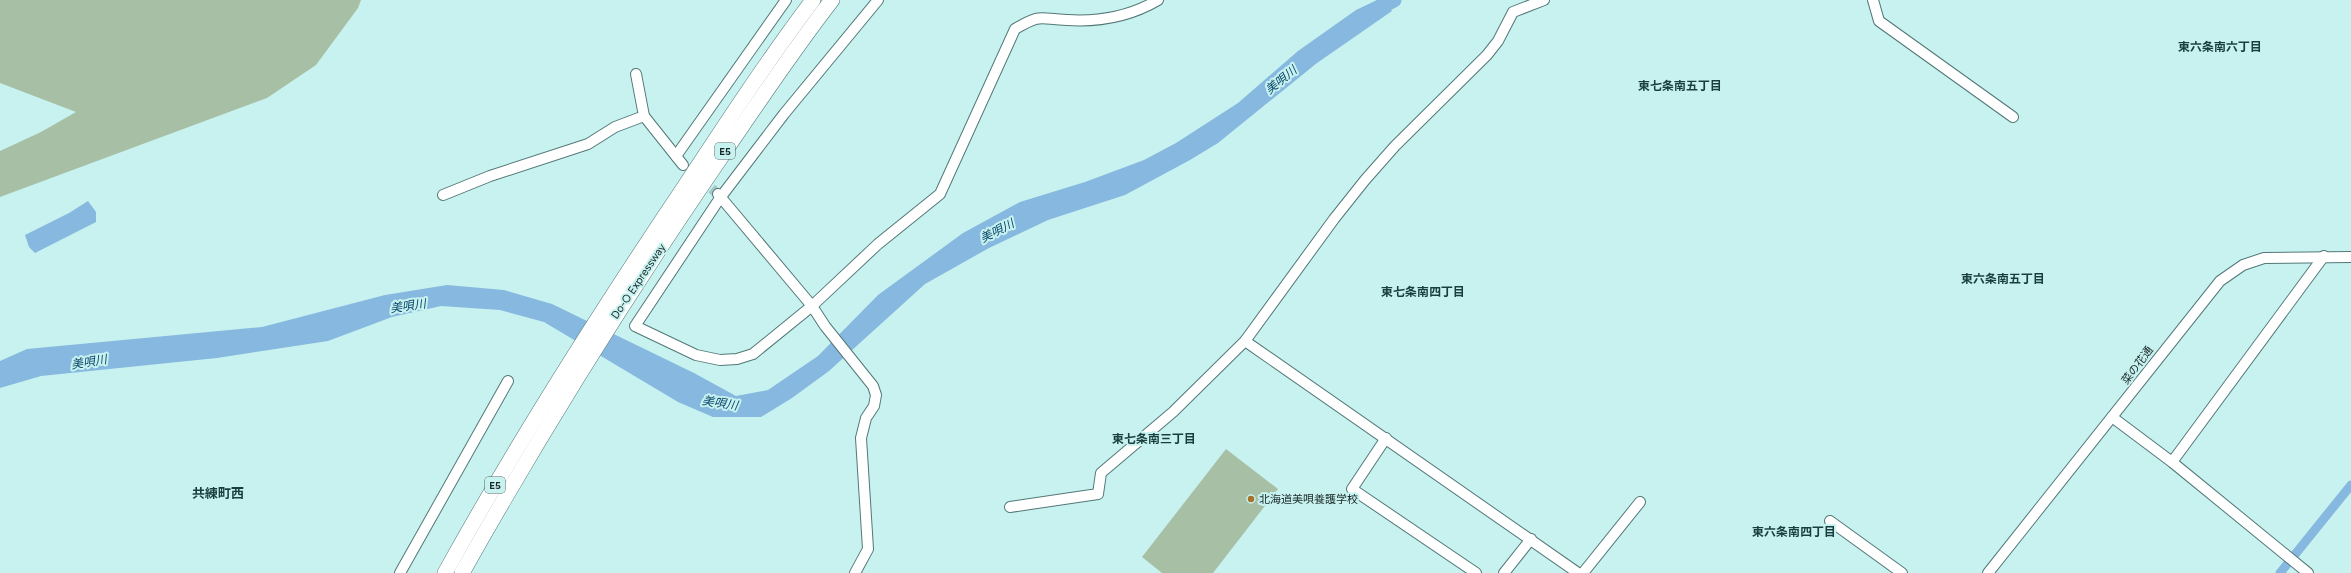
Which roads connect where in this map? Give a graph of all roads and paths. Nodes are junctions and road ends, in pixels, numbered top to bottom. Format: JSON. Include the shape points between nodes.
{"nodes":[{"id":1,"x":786,"y":0,"type":"edge"},
{"id":2,"x":813,"y":0,"type":"edge"},
{"id":3,"x":832,"y":0,"type":"edge"},
{"id":4,"x":878,"y":0,"type":"edge"},
{"id":5,"x":1158,"y":0,"type":"edge"},
{"id":6,"x":1544,"y":0,"type":"edge"},
{"id":7,"x":1873,"y":0,"type":"edge"},
{"id":8,"x":636,"y":74,"type":"dead end"},
{"id":9,"x":644,"y":116,"type":"junction"},
{"id":10,"x":2013,"y":117,"type":"dead end"},
{"id":11,"x":676,"y":156,"type":"junction"},
{"id":12,"x":683,"y":165,"type":"dead end"},
{"id":13,"x":443,"y":195,"type":"dead end"},
{"id":14,"x":719,"y":196,"type":"junction"},
{"id":15,"x":2324,"y":256,"type":"junction"},
{"id":16,"x":2351,"y":257,"type":"edge"},
{"id":17,"x":616,"y":301,"type":"junction"},
{"id":18,"x":812,"y":306,"type":"junction"},
{"id":19,"x":1245,"y":341,"type":"junction"},
{"id":20,"x":508,"y":381,"type":"dead end"},
{"id":21,"x":552,"y":402,"type":"junction"},
{"id":22,"x":2112,"y":417,"type":"junction"},
{"id":23,"x":1386,"y":438,"type":"junction"},
{"id":24,"x":2172,"y":462,"type":"junction"},
{"id":25,"x":511,"y":486,"type":"junction"},
{"id":26,"x":1640,"y":502,"type":"dead end"},
{"id":27,"x":1010,"y":507,"type":"dead end"},
{"id":28,"x":1830,"y":521,"type":"dead end"},
{"id":29,"x":1531,"y":539,"type":"junction"},
{"id":30,"x":400,"y":573,"type":"edge"},
{"id":31,"x":445,"y":573,"type":"edge"},
{"id":32,"x":462,"y":573,"type":"edge"},
{"id":33,"x":470,"y":573,"type":"edge"},
{"id":34,"x":855,"y":573,"type":"edge"},
{"id":35,"x":1476,"y":573,"type":"edge"},
{"id":36,"x":1504,"y":573,"type":"edge"},
{"id":37,"x":1578,"y":573,"type":"edge"},
{"id":38,"x":1583,"y":573,"type":"edge"},
{"id":39,"x":1902,"y":573,"type":"edge"},
{"id":40,"x":1988,"y":573,"type":"edge"},
{"id":41,"x":2308,"y":573,"type":"edge"}],
"edges":[{"from":1,"to":11,"type":"street"},
{"from":2,"to":17,"type":"highway","name":"Do-O Expressway","number":"E5","via":[[777,48]]},
{"from":3,"to":17,"type":"highway","name":"Do-O Expressway","number":"E5","via":[[790,55]]},
{"from":4,"to":14,"type":"street"},
{"from":5,"to":18,"type":"street","via":[[1142,10],[1125,15],[1067,20],[1047,16],[1033,19],[1015,29],[940,194],[878,244]]},
{"from":6,"to":19,"type":"street","via":[[1513,12],[1491,50],[1395,146],[1334,219]]},
{"from":7,"to":10,"type":"street","via":[[1879,21]]},
{"from":8,"to":9,"type":"street"},
{"from":9,"to":11,"type":"street"},
{"from":9,"to":13,"type":"street","via":[[615,127],[588,144],[490,176]]},
{"from":11,"to":12,"type":"street"},
{"from":14,"to":18,"type":"street"},
{"from":14,"to":18,"type":"street","via":[[635,326],[696,356],[720,360],[737,359],[753,354]]},
{"from":15,"to":16,"type":"street","name":"菜の花通"},
{"from":15,"to":22,"type":"street","name":"菜の花通","via":[[2264,258],[2243,265],[2220,281]]},
{"from":15,"to":24,"type":"street"},
{"from":17,"to":21,"type":"highway","name":"Do-O Expressway","number":"E5"},
{"from":18,"to":34,"type":"street","via":[[873,386],[876,395],[861,438],[868,549]]},
{"from":19,"to":23,"type":"street"},
{"from":19,"to":27,"type":"street","via":[[1172,412],[1101,473],[1098,494]]},
{"from":20,"to":30,"type":"street"},
{"from":21,"to":25,"type":"highway","name":"Do-O Expressway","number":"E5"},
{"from":21,"to":31,"type":"highway","name":"Do-O Expressway","number":"E5"},
{"from":22,"to":24,"type":"street"},
{"from":22,"to":40,"type":"street","name":"菜の花通"},
{"from":23,"to":29,"type":"street"},
{"from":23,"to":35,"type":"street","via":[[1352,489]]},
{"from":24,"to":41,"type":"street"},
{"from":25,"to":32,"type":"highway","name":"Do-O Expressway","number":"E5"},
{"from":25,"to":33,"type":"highway"},
{"from":26,"to":38,"type":"street"},
{"from":28,"to":39,"type":"street"},
{"from":29,"to":36,"type":"street"},
{"from":29,"to":37,"type":"street"}]}
